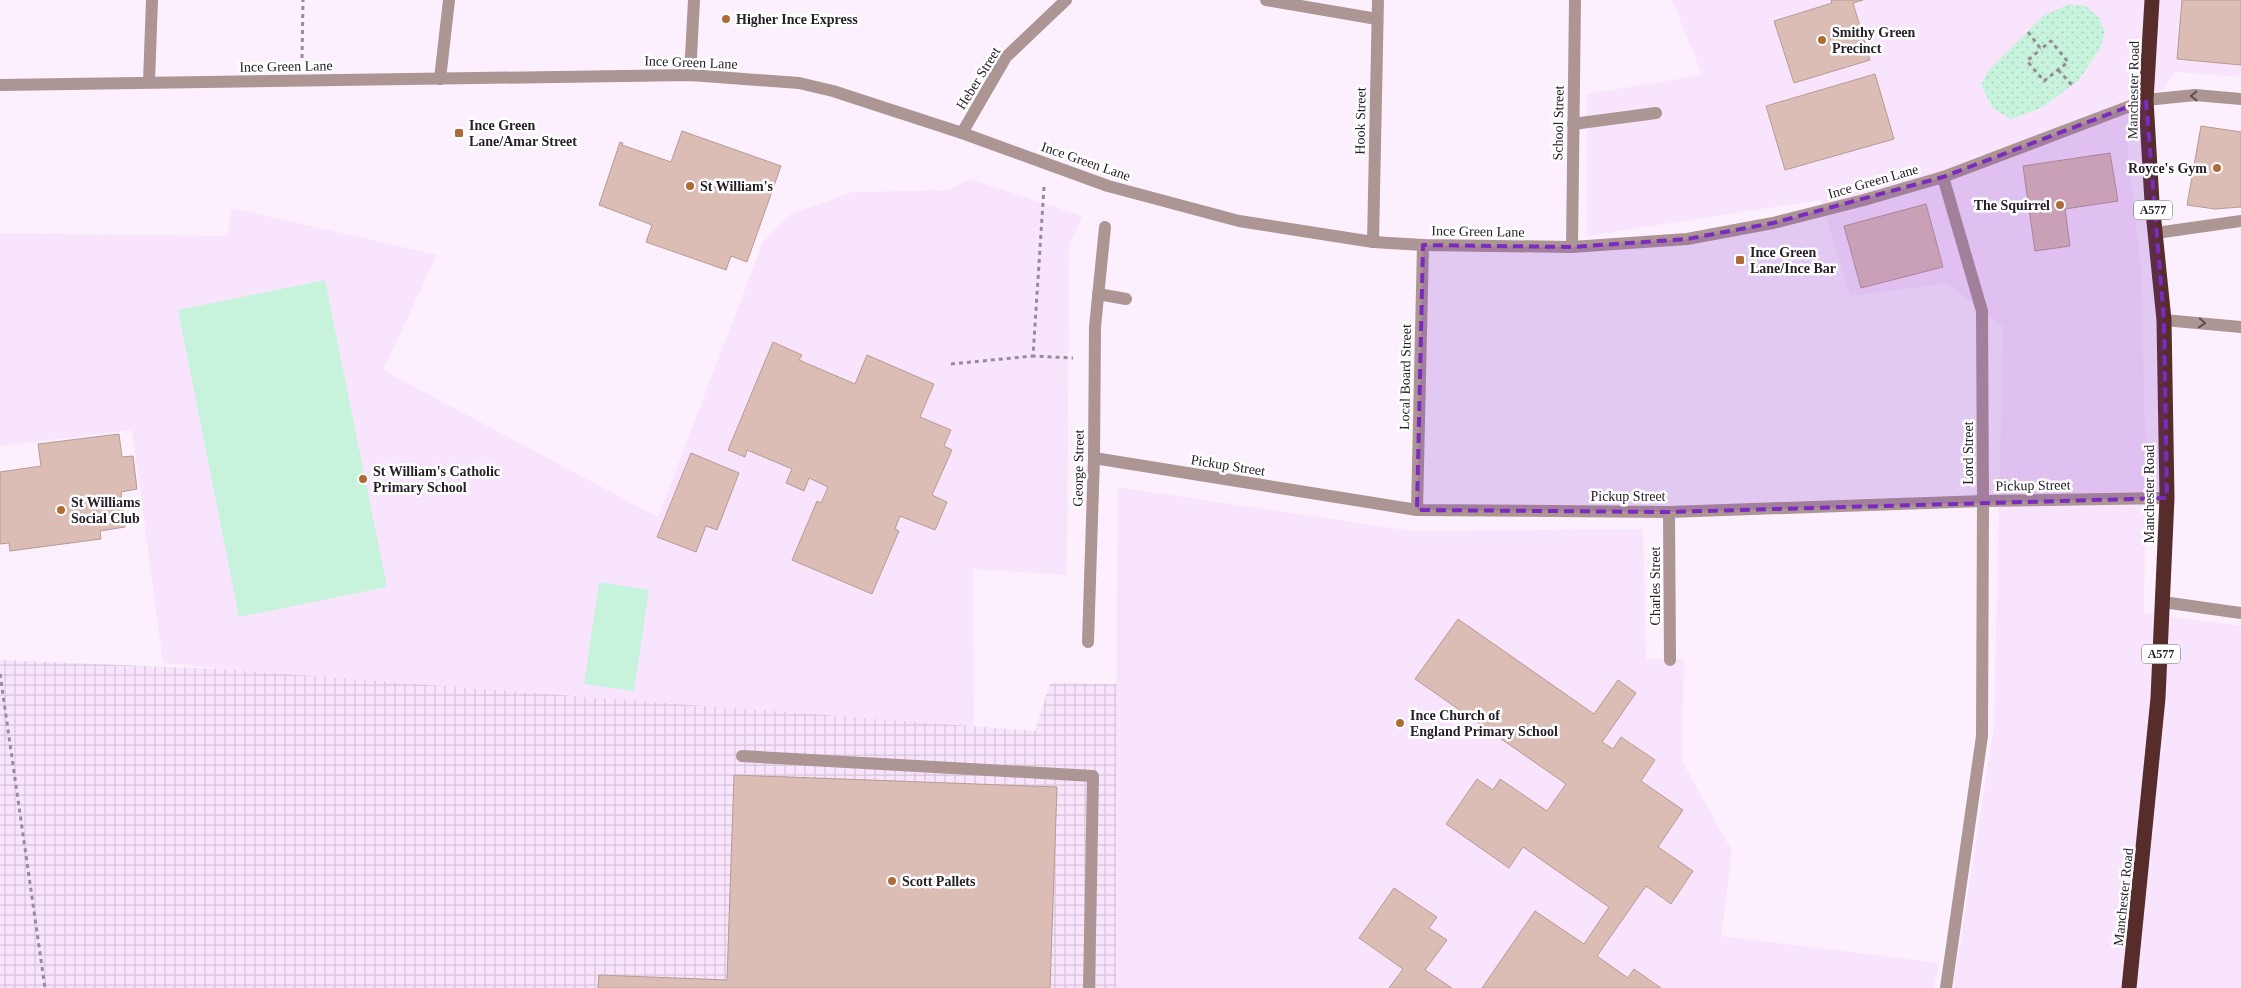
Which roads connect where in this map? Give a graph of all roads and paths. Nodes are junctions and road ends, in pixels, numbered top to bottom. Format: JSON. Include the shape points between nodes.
{"nodes":[{"id":1,"x":152,"y":0,"type":"edge"},
{"id":2,"x":303,"y":0,"type":"edge"},
{"id":3,"x":449,"y":0,"type":"edge"},
{"id":4,"x":694,"y":0,"type":"edge"},
{"id":5,"x":1066,"y":0,"type":"edge"},
{"id":6,"x":1266,"y":0,"type":"edge"},
{"id":7,"x":1378,"y":0,"type":"edge"},
{"id":8,"x":1575,"y":0,"type":"edge"},
{"id":9,"x":2152,"y":0,"type":"edge"},
{"id":10,"x":1377,"y":19,"type":"junction"},
{"id":11,"x":2028,"y":32,"type":"dead end"},
{"id":12,"x":2041,"y":49,"type":"junction"},
{"id":13,"x":2058,"y":70,"type":"junction"},
{"id":14,"x":690,"y":75,"type":"junction"},
{"id":15,"x":440,"y":80,"type":"junction"},
{"id":16,"x":302,"y":81,"type":"junction"},
{"id":17,"x":149,"y":82,"type":"junction"},
{"id":18,"x":0,"y":85,"type":"edge"},
{"id":19,"x":2072,"y":85,"type":"dead end"},
{"id":20,"x":2241,"y":99,"type":"edge"},
{"id":21,"x":2146,"y":100,"type":"junction"},
{"id":22,"x":1656,"y":113,"type":"dead end"},
{"id":23,"x":1573,"y":124,"type":"junction"},
{"id":24,"x":962,"y":133,"type":"junction"},
{"id":25,"x":1045,"y":164,"type":"junction"},
{"id":26,"x":1943,"y":177,"type":"junction"},
{"id":27,"x":2241,"y":221,"type":"edge"},
{"id":28,"x":1105,"y":227,"type":"dead end"},
{"id":29,"x":2156,"y":233,"type":"junction"},
{"id":30,"x":1372,"y":242,"type":"junction"},
{"id":31,"x":1423,"y":246,"type":"junction"},
{"id":32,"x":1572,"y":247,"type":"junction"},
{"id":33,"x":1098,"y":294,"type":"junction"},
{"id":34,"x":1126,"y":299,"type":"dead end"},
{"id":35,"x":2164,"y":320,"type":"junction"},
{"id":36,"x":2241,"y":327,"type":"edge"},
{"id":37,"x":1033,"y":356,"type":"junction"},
{"id":38,"x":1095,"y":360,"type":"junction"},
{"id":39,"x":951,"y":364,"type":"dead end"},
{"id":40,"x":1094,"y":458,"type":"junction"},
{"id":41,"x":2167,"y":498,"type":"junction"},
{"id":42,"x":1983,"y":501,"type":"junction"},
{"id":43,"x":1416,"y":510,"type":"junction"},
{"id":44,"x":1669,"y":512,"type":"junction"},
{"id":45,"x":2163,"y":602,"type":"junction"},
{"id":46,"x":2241,"y":613,"type":"edge"},
{"id":47,"x":1088,"y":642,"type":"dead end"},
{"id":48,"x":1670,"y":660,"type":"dead end"},
{"id":49,"x":0,"y":674,"type":"edge"},
{"id":50,"x":742,"y":756,"type":"dead end"},
{"id":51,"x":45,"y":988,"type":"edge"},
{"id":52,"x":1089,"y":988,"type":"edge"},
{"id":53,"x":1946,"y":988,"type":"edge"},
{"id":54,"x":2129,"y":988,"type":"edge"}],
"edges":[{"from":1,"to":17,"type":"street"},
{"from":2,"to":16,"type":"path"},
{"from":3,"to":15,"type":"street"},
{"from":4,"to":14,"type":"street"},
{"from":5,"to":24,"type":"street","name":"Heber Street","via":[[1006,57]]},
{"from":6,"to":10,"type":"street"},
{"from":7,"to":10,"type":"street","name":"Hook Street"},
{"from":8,"to":23,"type":"street","name":"School Street"},
{"from":9,"to":21,"type":"highway","name":"Manchester Road","number":"A577"},
{"from":10,"to":30,"type":"street","name":"Hook Street"},
{"from":11,"to":12,"type":"path"},
{"from":12,"to":13,"type":"path","via":[[2051,41],[2068,62]]},
{"from":12,"to":13,"type":"path","via":[[2027,61],[2044,81]]},
{"from":13,"to":19,"type":"path"},
{"from":14,"to":15,"type":"street","name":"Ince Green Lane"},
{"from":14,"to":24,"type":"street","name":"Ince Green Lane","via":[[799,83]]},
{"from":15,"to":16,"type":"street","name":"Ince Green Lane"},
{"from":16,"to":17,"type":"street","name":"Ince Green Lane"},
{"from":17,"to":18,"type":"street","name":"Ince Green Lane"},
{"from":20,"to":21,"type":"street","name":"Ince Green Lane","one_way":true,"via":[[2195,95]]},
{"from":21,"to":26,"type":"street","name":"Ince Green Lane"},
{"from":21,"to":29,"type":"highway","name":"Manchester Road","number":"A577"},
{"from":22,"to":23,"type":"street"},
{"from":23,"to":32,"type":"street","name":"School Street"},
{"from":24,"to":25,"type":"street","name":"Ince Green Lane"},
{"from":25,"to":30,"type":"street","name":"Ince Green Lane","via":[[1108,186],[1239,221]]},
{"from":25,"to":37,"type":"path"},
{"from":26,"to":32,"type":"street","name":"Ince Green Lane","via":[[1764,225],[1687,239]]},
{"from":26,"to":42,"type":"street","name":"Lord Street","via":[[1982,311]]},
{"from":27,"to":29,"type":"street"},
{"from":28,"to":33,"type":"street","name":"George Street"},
{"from":29,"to":35,"type":"highway","name":"Manchester Road","number":"A577"},
{"from":30,"to":31,"type":"street","name":"Ince Green Lane"},
{"from":31,"to":32,"type":"street","name":"Ince Green Lane"},
{"from":31,"to":43,"type":"street","name":"Local Board Street"},
{"from":33,"to":34,"type":"street"},
{"from":33,"to":38,"type":"street","name":"George Street"},
{"from":35,"to":36,"type":"street","one_way":true},
{"from":35,"to":41,"type":"highway","name":"Manchester Road","number":"A577"},
{"from":37,"to":38,"type":"path"},
{"from":37,"to":39,"type":"path"},
{"from":38,"to":40,"type":"street","name":"George Street"},
{"from":40,"to":43,"type":"street","name":"Pickup Street"},
{"from":40,"to":47,"type":"street","name":"George Street"},
{"from":41,"to":42,"type":"street","name":"Pickup Street"},
{"from":41,"to":45,"type":"highway","name":"Manchester Road","number":"A577"},
{"from":42,"to":44,"type":"street","name":"Pickup Street"},
{"from":42,"to":53,"type":"street","name":"Lord Street","via":[[1982,736]]},
{"from":43,"to":44,"type":"street","name":"Pickup Street"},
{"from":44,"to":48,"type":"street","name":"Charles Street"},
{"from":45,"to":46,"type":"street"},
{"from":45,"to":54,"type":"highway","name":"Manchester Road","number":"A577","via":[[2158,698]]},
{"from":49,"to":51,"type":"path"},
{"from":50,"to":52,"type":"street","via":[[1093,776]]}]}
